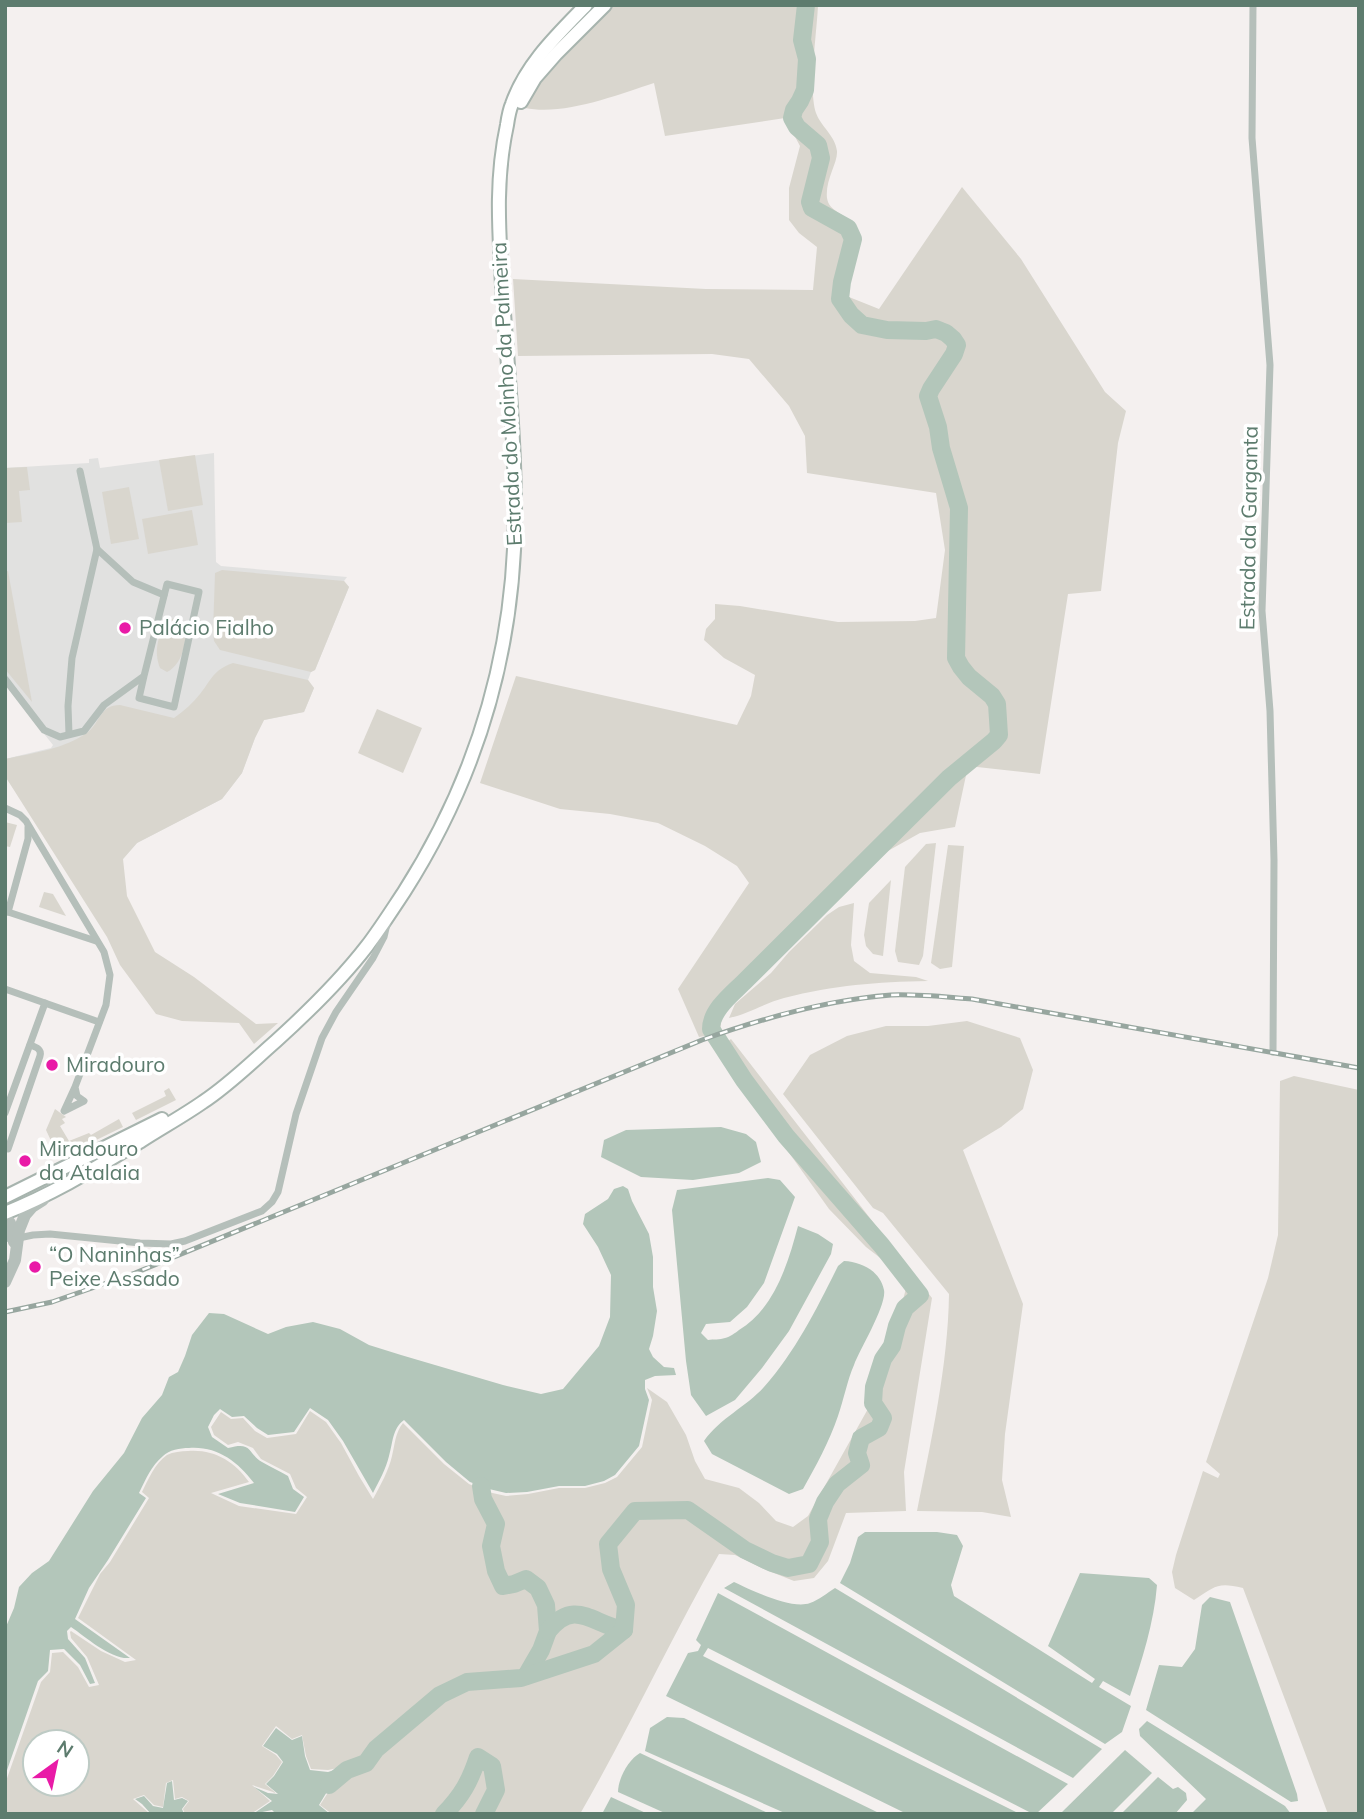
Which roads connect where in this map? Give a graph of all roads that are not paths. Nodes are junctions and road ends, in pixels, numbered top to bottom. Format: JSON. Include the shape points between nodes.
{"nodes":[{"id":1,"x":586,"y":5,"type":"edge"},
{"id":2,"x":604,"y":5,"type":"edge"},
{"id":3,"x":1253,"y":5,"type":"edge"},
{"id":4,"x":503,"y":140,"type":"junction"},
{"id":5,"x":80,"y":471,"type":"dead end"},
{"id":6,"x":97,"y":550,"type":"junction"},
{"id":7,"x":164,"y":595,"type":"junction"},
{"id":8,"x":144,"y":676,"type":"junction"},
{"id":9,"x":5,"y":679,"type":"edge"},
{"id":10,"x":69,"y":734,"type":"junction"},
{"id":11,"x":5,"y":808,"type":"edge"},
{"id":12,"x":28,"y":826,"type":"junction"},
{"id":13,"x":40,"y":845,"type":"junction"},
{"id":14,"x":26,"y":848,"type":"junction"},
{"id":15,"x":7,"y":912,"type":"edge"},
{"id":16,"x":390,"y":913,"type":"junction"},
{"id":17,"x":97,"y":941,"type":"junction"},
{"id":18,"x":5,"y":989,"type":"edge"},
{"id":19,"x":45,"y":1003,"type":"junction"},
{"id":20,"x":99,"y":1022,"type":"junction"},
{"id":21,"x":30,"y":1045,"type":"junction"},
{"id":22,"x":1273,"y":1052,"type":"dead end"},
{"id":23,"x":246,"y":1068,"type":"junction"},
{"id":24,"x":75,"y":1087,"type":"junction"},
{"id":25,"x":9,"y":1093,"type":"edge"},
{"id":26,"x":5,"y":1113,"type":"edge"},
{"id":27,"x":110,"y":1145,"type":"junction"},
{"id":28,"x":5,"y":1148,"type":"edge"},
{"id":29,"x":95,"y":1168,"type":"junction"},
{"id":30,"x":5,"y":1197,"type":"edge"},
{"id":31,"x":5,"y":1204,"type":"edge"},
{"id":32,"x":11,"y":1228,"type":"edge"},
{"id":33,"x":5,"y":1282,"type":"edge"}],
"edges":[{"from":1,"to":4,"type":"main road","name":"Estrada do Moinho da Palmeira","via":[[525,76]]},
{"from":2,"to":4,"type":"main road","name":"Estrada do Moinho da Palmeira","via":[[535,78]]},
{"from":3,"to":22,"type":"street","name":"Estrada da Garganta","via":[[1251,138],[1270,365],[1262,611],[1270,711]]},
{"from":4,"to":16,"type":"main road","name":"Estrada do Moinho da Palmeira","via":[[499,232],[515,508],[509,608],[498,673],[463,782],[422,863]]},
{"from":5,"to":6,"type":"street"},
{"from":6,"to":7,"type":"street","via":[[133,582]]},
{"from":6,"to":10,"type":"street","via":[[72,658]]},
{"from":7,"to":8,"type":"street"},
{"from":7,"to":8,"type":"street","via":[[167,584],[199,592],[174,707],[139,698]]},
{"from":8,"to":10,"type":"street","via":[[104,705],[84,731]]},
{"from":9,"to":10,"type":"street","via":[[44,730],[60,737]]},
{"from":11,"to":12,"type":"street","via":[[20,815]]},
{"from":12,"to":13,"type":"street"},
{"from":12,"to":14,"type":"street"},
{"from":13,"to":14,"type":"street"},
{"from":13,"to":17,"type":"street"},
{"from":14,"to":15,"type":"street"},
{"from":15,"to":17,"type":"street"},
{"from":16,"to":23,"type":"main road","name":"Estrada do Moinho da Palmeira","via":[[335,984]]},
{"from":16,"to":32,"type":"street","via":[[373,958],[322,1038],[296,1114],[282,1180],[272,1202],[262,1211],[171,1244],[33,1235]]},
{"from":17,"to":20,"type":"street","via":[[110,975]]},
{"from":18,"to":19,"type":"street"},
{"from":19,"to":20,"type":"street"},
{"from":19,"to":21,"type":"street"},
{"from":20,"to":24,"type":"street"},
{"from":21,"to":25,"type":"street"},
{"from":21,"to":28,"type":"street","via":[[40,1056]]},
{"from":23,"to":27,"type":"main road","name":"Estrada do Moinho da Palmeira","via":[[179,1110]]},
{"from":23,"to":29,"type":"main road","name":"Estrada do Moinho da Palmeira","via":[[205,1101]]},
{"from":24,"to":24,"type":"street","via":[[64,1111],[85,1101],[77,1096]]},
{"from":25,"to":26,"type":"street"},
{"from":27,"to":30,"type":"main road","name":"Estrada do Moinho da Palmeira"},
{"from":27,"to":31,"type":"street"},
{"from":29,"to":32,"type":"main road","name":"Estrada do Moinho da Palmeira","via":[[66,1184]]},
{"from":29,"to":32,"type":"street","via":[[32,1207]]},
{"from":32,"to":33,"type":"street","via":[[15,1260]]}]}
